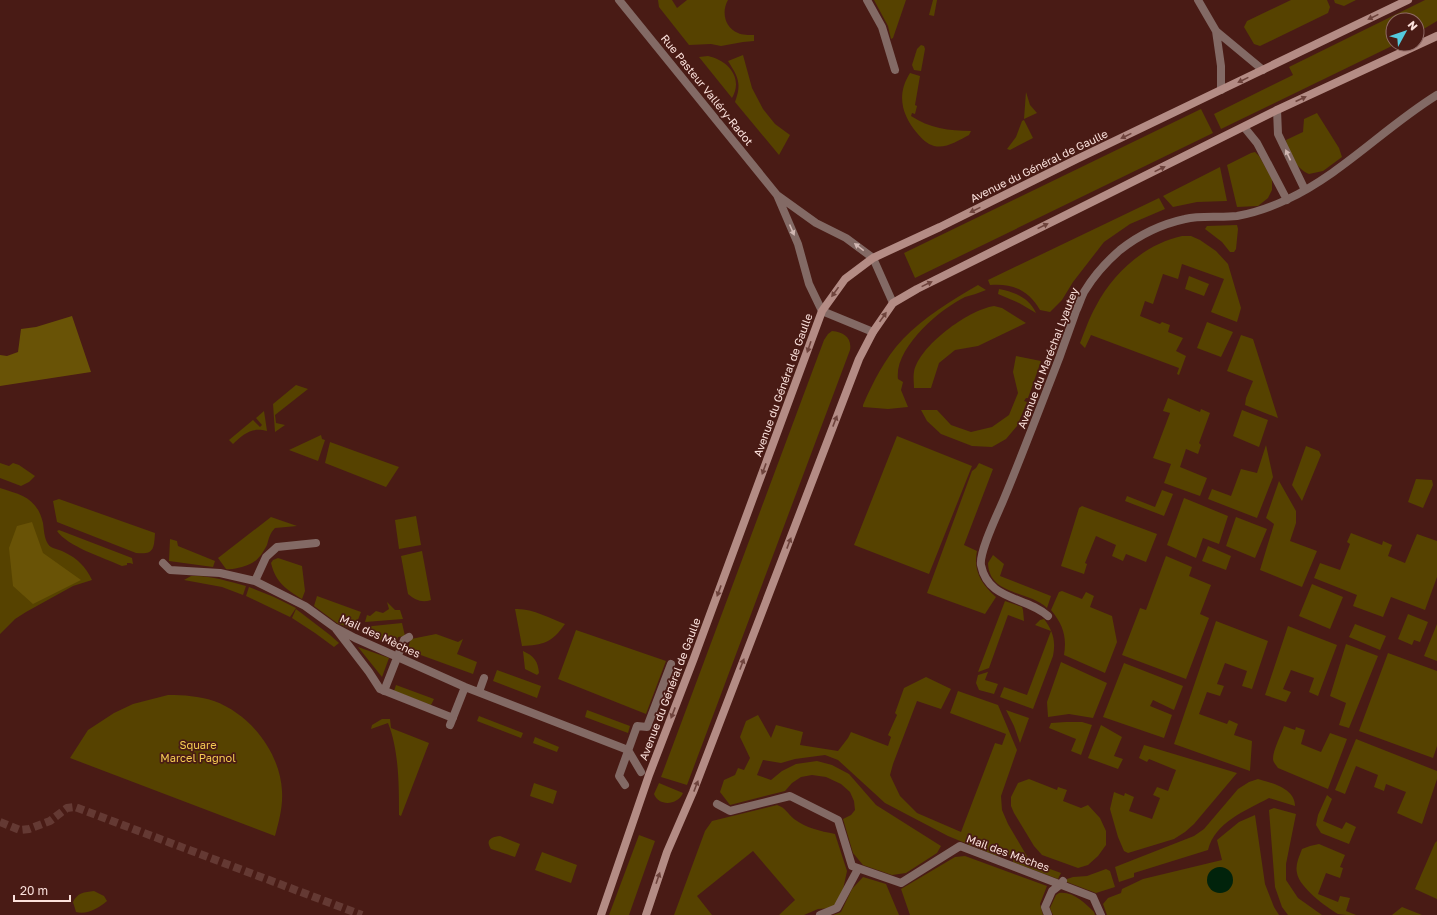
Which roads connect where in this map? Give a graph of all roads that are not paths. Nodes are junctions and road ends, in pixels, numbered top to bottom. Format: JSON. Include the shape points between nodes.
{"nodes":[{"id":1,"x":620,"y":0,"type":"edge"},
{"id":2,"x":867,"y":0,"type":"edge"},
{"id":3,"x":1198,"y":0,"type":"edge"},
{"id":4,"x":1408,"y":0,"type":"edge"},
{"id":5,"x":1216,"y":31,"type":"junction"},
{"id":6,"x":1437,"y":36,"type":"edge"},
{"id":7,"x":895,"y":70,"type":"dead end"},
{"id":8,"x":1263,"y":70,"type":"junction"},
{"id":9,"x":1221,"y":90,"type":"junction"},
{"id":10,"x":1437,"y":95,"type":"edge"},
{"id":11,"x":1277,"y":110,"type":"junction"},
{"id":12,"x":1244,"y":127,"type":"junction"},
{"id":13,"x":1305,"y":190,"type":"junction"},
{"id":14,"x":776,"y":194,"type":"junction"},
{"id":15,"x":1287,"y":200,"type":"junction"},
{"id":16,"x":872,"y":258,"type":"junction"},
{"id":17,"x":893,"y":303,"type":"junction"},
{"id":18,"x":822,"y":310,"type":"junction"},
{"id":19,"x":873,"y":332,"type":"junction"},
{"id":20,"x":316,"y":543,"type":"dead end"},
{"id":21,"x":163,"y":563,"type":"dead end"},
{"id":22,"x":255,"y":581,"type":"junction"},
{"id":23,"x":1048,"y":616,"type":"dead end"},
{"id":24,"x":334,"y":627,"type":"junction"},
{"id":25,"x":409,"y":637,"type":"dead end"},
{"id":26,"x":398,"y":657,"type":"junction"},
{"id":27,"x":671,"y":664,"type":"dead end"},
{"id":28,"x":484,"y":678,"type":"dead end"},
{"id":29,"x":465,"y":686,"type":"junction"},
{"id":30,"x":384,"y":691,"type":"junction"},
{"id":31,"x":479,"y":692,"type":"junction"},
{"id":32,"x":628,"y":750,"type":"junction"},
{"id":33,"x":641,"y":772,"type":"dead end"},
{"id":34,"x":624,"y":785,"type":"dead end"},
{"id":35,"x":717,"y":804,"type":"dead end"},
{"id":36,"x":858,"y":869,"type":"junction"},
{"id":37,"x":1062,"y":883,"type":"junction"},
{"id":38,"x":601,"y":915,"type":"edge"},
{"id":39,"x":646,"y":915,"type":"edge"},
{"id":40,"x":820,"y":915,"type":"edge"},
{"id":41,"x":1048,"y":915,"type":"edge"},
{"id":42,"x":1101,"y":915,"type":"edge"}],
"edges":[{"from":1,"to":14,"type":"street","name":"Rue Pasteur Valléry-Radot"},
{"from":2,"to":7,"type":"street","via":[[882,28]]},
{"from":3,"to":5,"type":"street"},
{"from":4,"to":8,"type":"main road","name":"Avenue du Général de Gaulle","one_way":true},
{"from":5,"to":8,"type":"street"},
{"from":5,"to":9,"type":"street","via":[[1221,66]]},
{"from":11,"to":6,"type":"main road","one_way":true},
{"from":8,"to":9,"type":"main road","name":"Avenue du Général de Gaulle","one_way":true},
{"from":9,"to":16,"type":"main road","name":"Avenue du Général de Gaulle","one_way":true},
{"from":10,"to":13,"type":"street","name":"Avenue du Maréchal Lyautey","via":[[1394,125],[1352,160]]},
{"from":11,"to":12,"type":"main road"},
{"from":13,"to":11,"type":"street","one_way":true,"via":[[1278,134]]},
{"from":12,"to":15,"type":"street","via":[[1257,143]]},
{"from":17,"to":12,"type":"main road","one_way":true},
{"from":13,"to":15,"type":"street","name":"Avenue du Maréchal Lyautey"},
{"from":16,"to":14,"type":"street","name":"Rue Pasteur Valléry-Radot","one_way":true,"via":[[846,238],[816,223]]},
{"from":14,"to":18,"type":"street","name":"Rue Pasteur Valléry-Radot","one_way":true,"via":[[798,244],[809,284]]},
{"from":15,"to":23,"type":"street","name":"Avenue du Maréchal Lyautey","via":[[1237,216],[1186,218],[1157,228],[1120,250],[1100,270],[1083,294],[1030,435],[985,544],[981,564],[987,581],[995,589],[1036,607]]},
{"from":16,"to":17,"type":"street","name":"Rue Pasteur Valléry-Radot"},
{"from":16,"to":18,"type":"main road","name":"Avenue du Général de Gaulle","one_way":true,"via":[[845,279]]},
{"from":19,"to":17,"type":"main road","one_way":true},
{"from":18,"to":19,"type":"street"},
{"from":18,"to":38,"type":"main road","name":"Avenue du Général de Gaulle","one_way":true,"via":[[649,775]]},
{"from":39,"to":19,"type":"main road","one_way":true,"via":[[667,852],[696,785],[859,359]]},
{"from":20,"to":22,"type":"street","via":[[277,547],[266,557]]},
{"from":21,"to":22,"type":"street","name":"Mail des Mèches","via":[[170,570],[220,572]]},
{"from":22,"to":24,"type":"street","name":"Mail des Mèches","via":[[305,606]]},
{"from":24,"to":26,"type":"street","name":"Mail des Mèches"},
{"from":24,"to":30,"type":"street"},
{"from":25,"to":26,"type":"street","via":[[404,640]]},
{"from":26,"to":29,"type":"street","name":"Mail des Mèches"},
{"from":26,"to":30,"type":"street"},
{"from":27,"to":32,"type":"street","via":[[647,727],[637,726]]},
{"from":28,"to":31,"type":"street"},
{"from":29,"to":30,"type":"street","via":[[452,721]]},
{"from":29,"to":31,"type":"street","name":"Mail des Mèches"},
{"from":31,"to":32,"type":"street","name":"Mail des Mèches"},
{"from":32,"to":33,"type":"street"},
{"from":32,"to":34,"type":"street","via":[[619,776]]},
{"from":35,"to":36,"type":"street","via":[[730,811],[790,796],[838,820],[852,866]]},
{"from":36,"to":37,"type":"street","name":"Mail des Mèches","via":[[901,884],[960,846]]},
{"from":36,"to":40,"type":"street","via":[[837,908]]},
{"from":37,"to":41,"type":"street","via":[[1052,891],[1047,902],[1045,907]]},
{"from":37,"to":42,"type":"street","name":"Mail des Mèches","via":[[1093,897]]}]}
